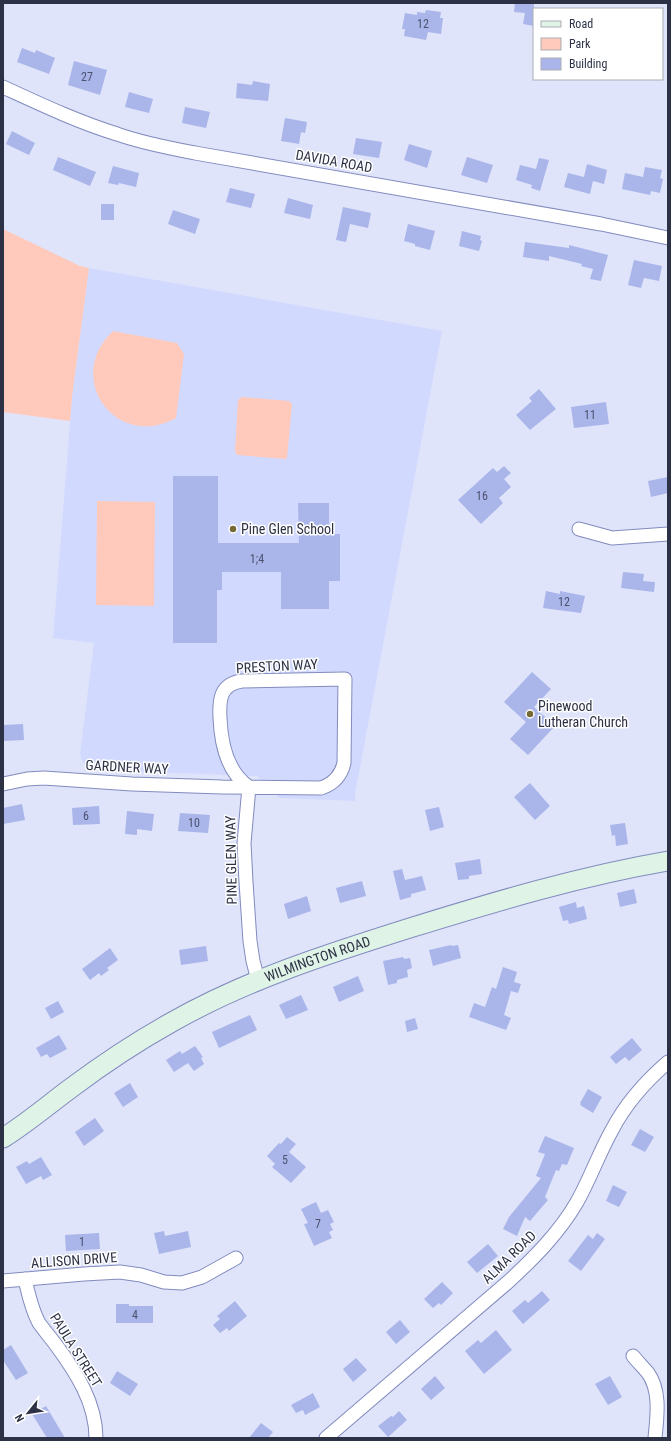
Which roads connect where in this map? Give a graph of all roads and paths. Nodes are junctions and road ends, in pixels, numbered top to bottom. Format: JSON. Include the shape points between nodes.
{"nodes":[{"id":1,"x":3,"y":87,"type":"edge"},
{"id":2,"x":668,"y":238,"type":"edge"},
{"id":3,"x":579,"y":529,"type":"dead end"},
{"id":4,"x":668,"y":534,"type":"edge"},
{"id":5,"x":3,"y":784,"type":"edge"},
{"id":6,"x":249,"y":787,"type":"junction"},
{"id":7,"x":668,"y":861,"type":"edge"},
{"id":8,"x":258,"y":980,"type":"junction"},
{"id":9,"x":668,"y":1062,"type":"edge"},
{"id":10,"x":3,"y":1138,"type":"edge"},
{"id":11,"x":236,"y":1258,"type":"dead end"},
{"id":12,"x":25,"y":1279,"type":"junction"},
{"id":13,"x":3,"y":1281,"type":"edge"},
{"id":14,"x":633,"y":1356,"type":"dead end"},
{"id":15,"x":96,"y":1438,"type":"edge"},
{"id":16,"x":326,"y":1438,"type":"edge"},
{"id":17,"x":655,"y":1438,"type":"edge"}],
"edges":[{"from":1,"to":2,"type":"street","name":"DAVIDA ROAD","via":[[88,124],[143,142]]},
{"from":3,"to":4,"type":"street","via":[[612,538]]},
{"from":5,"to":6,"type":"street","name":"GARDNER WAY","via":[[39,778],[132,784]]},
{"from":6,"to":6,"type":"street","name":"PRESTON WAY","via":[[317,789],[328,786],[337,778],[344,763],[345,679],[242,681],[232,683],[224,690],[220,699],[223,745],[234,771]]},
{"from":6,"to":8,"type":"street","name":"PINE GLEN WAY","via":[[244,843],[250,941]]},
{"from":7,"to":8,"type":"main road","name":"WILMINGTON ROAD","via":[[540,889],[327,954]]},
{"from":8,"to":10,"type":"main road","name":"WILMINGTON ROAD","via":[[191,1011],[146,1036]]},
{"from":9,"to":16,"type":"street","name":"ALMA ROAD","via":[[652,1077],[620,1117],[578,1200],[543,1247],[508,1282]]},
{"from":11,"to":12,"type":"street","name":"ALLISON DRIVE","via":[[202,1277],[182,1283],[164,1282],[120,1272]]},
{"from":12,"to":13,"type":"street","name":"ALLISON DRIVE"},
{"from":12,"to":15,"type":"street","name":"PAULA STREET","via":[[30,1301],[39,1322],[73,1370],[91,1404]]},
{"from":14,"to":17,"type":"street","via":[[648,1374],[655,1391]]}]}
